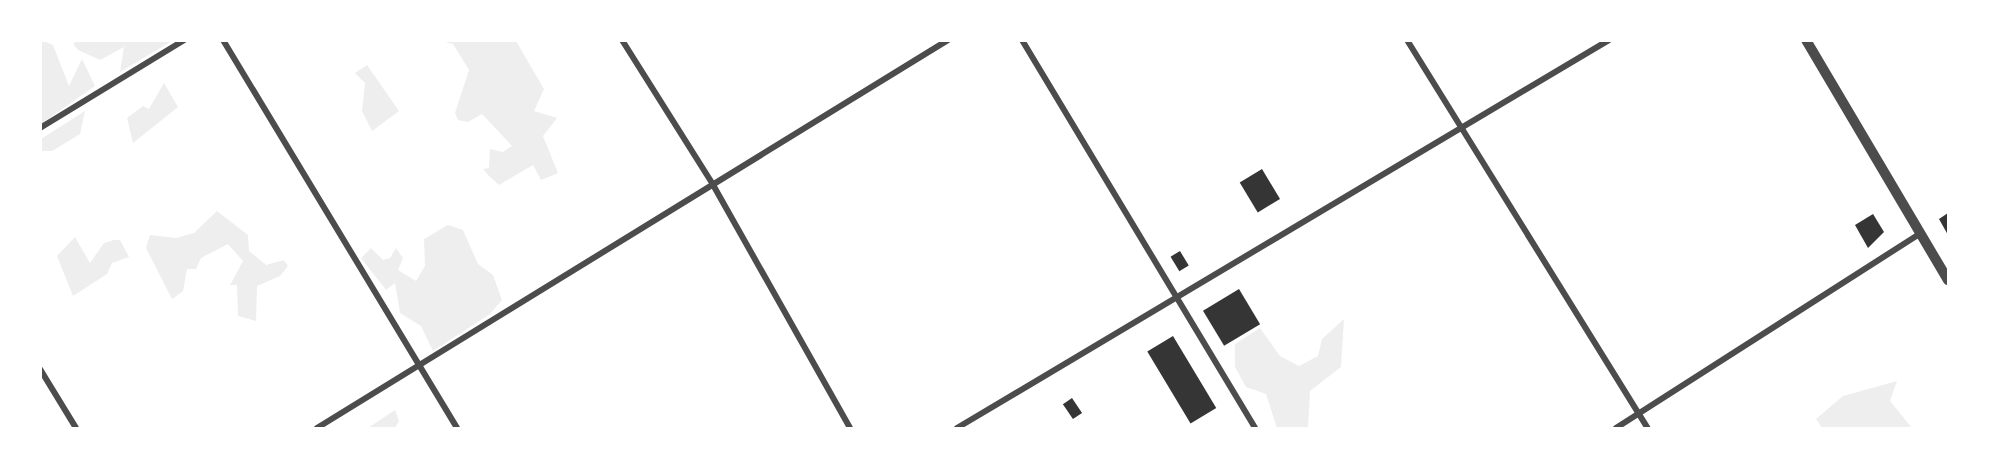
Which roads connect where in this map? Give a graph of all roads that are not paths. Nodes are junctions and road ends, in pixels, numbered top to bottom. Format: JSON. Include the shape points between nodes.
{"nodes":[{"id":1,"x":184,"y":40,"type":"edge"},
{"id":2,"x":223,"y":40,"type":"edge"},
{"id":3,"x":622,"y":40,"type":"edge"},
{"id":4,"x":948,"y":40,"type":"edge"},
{"id":5,"x":1022,"y":40,"type":"edge"},
{"id":6,"x":1407,"y":40,"type":"edge"},
{"id":7,"x":1609,"y":40,"type":"edge"},
{"id":8,"x":1806,"y":40,"type":"edge"},
{"id":9,"x":40,"y":128,"type":"edge"},
{"id":10,"x":1461,"y":132,"type":"junction"},
{"id":11,"x":712,"y":183,"type":"junction"},
{"id":12,"x":1921,"y":233,"type":"junction"},
{"id":13,"x":1948,"y":280,"type":"edge"},
{"id":14,"x":1176,"y":295,"type":"junction"},
{"id":15,"x":420,"y":367,"type":"junction"},
{"id":16,"x":40,"y":369,"type":"edge"},
{"id":17,"x":1640,"y":415,"type":"junction"},
{"id":18,"x":76,"y":429,"type":"edge"},
{"id":19,"x":317,"y":429,"type":"edge"},
{"id":20,"x":457,"y":429,"type":"edge"},
{"id":21,"x":850,"y":429,"type":"edge"},
{"id":22,"x":957,"y":429,"type":"edge"},
{"id":23,"x":1255,"y":429,"type":"edge"},
{"id":24,"x":1616,"y":429,"type":"edge"},
{"id":25,"x":1648,"y":429,"type":"edge"}],
"edges":[{"from":1,"to":9,"type":"street"},
{"from":2,"to":15,"type":"street"},
{"from":3,"to":11,"type":"street"},
{"from":4,"to":11,"type":"street"},
{"from":5,"to":14,"type":"street"},
{"from":6,"to":10,"type":"street"},
{"from":7,"to":10,"type":"street"},
{"from":8,"to":12,"type":"street"},
{"from":10,"to":14,"type":"street"},
{"from":10,"to":17,"type":"street"},
{"from":11,"to":15,"type":"street"},
{"from":11,"to":21,"type":"street"},
{"from":12,"to":13,"type":"street"},
{"from":12,"to":17,"type":"street"},
{"from":14,"to":22,"type":"street"},
{"from":14,"to":23,"type":"street"},
{"from":15,"to":19,"type":"street"},
{"from":15,"to":20,"type":"street"},
{"from":16,"to":18,"type":"street"},
{"from":17,"to":24,"type":"street"},
{"from":17,"to":25,"type":"street"}]}
